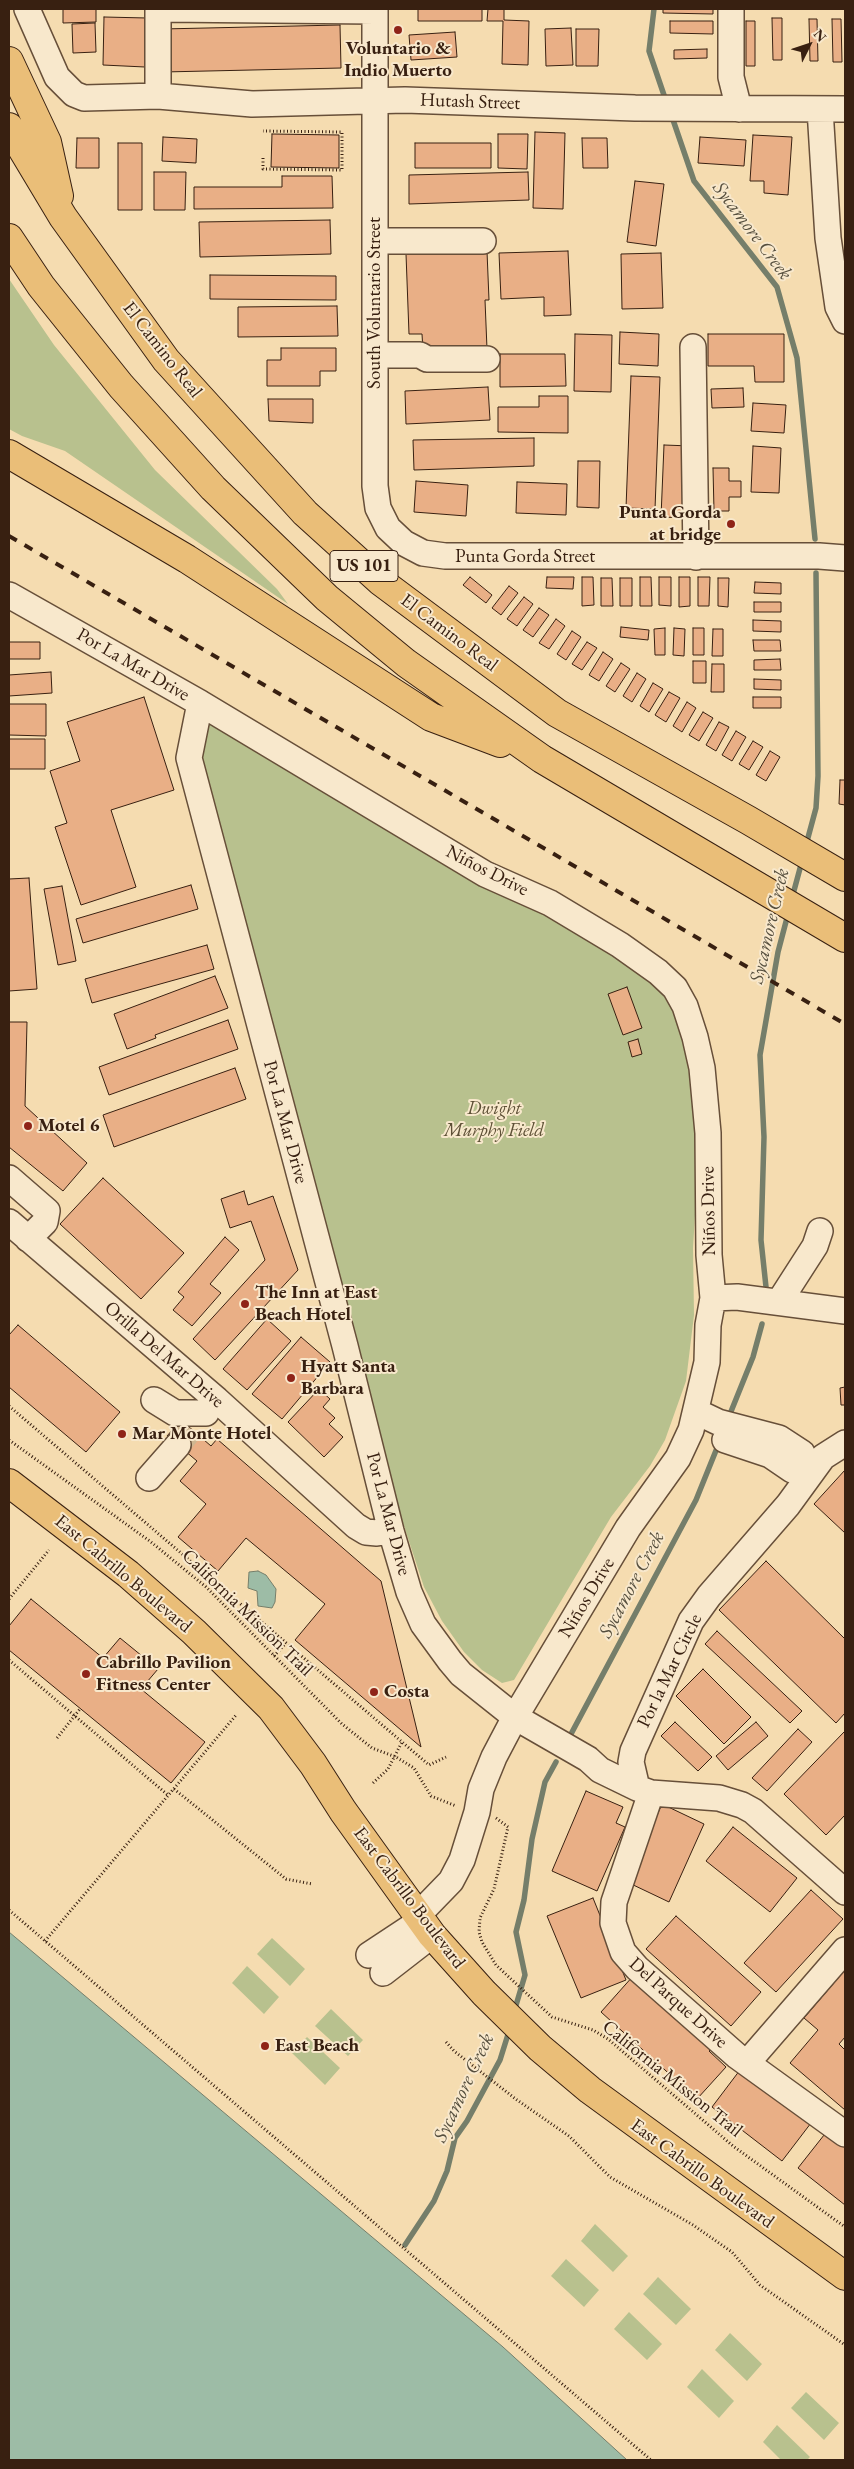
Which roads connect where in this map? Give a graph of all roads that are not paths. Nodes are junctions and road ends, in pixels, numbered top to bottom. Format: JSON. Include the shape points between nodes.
{"nodes":[{"id":1,"x":27,"y":9,"type":"edge"},
{"id":2,"x":158,"y":9,"type":"edge"},
{"id":3,"x":162,"y":9,"type":"edge"},
{"id":4,"x":731,"y":9,"type":"edge"},
{"id":5,"x":375,"y":10,"type":"edge"},
{"id":6,"x":9,"y":61,"type":"edge"},
{"id":7,"x":158,"y":96,"type":"junction"},
{"id":8,"x":375,"y":101,"type":"junction"},
{"id":9,"x":739,"y":109,"type":"junction"},
{"id":10,"x":820,"y":109,"type":"junction"},
{"id":11,"x":845,"y":109,"type":"edge"},
{"id":12,"x":9,"y":127,"type":"edge"},
{"id":13,"x":63,"y":217,"type":"junction"},
{"id":14,"x":9,"y":238,"type":"edge"},
{"id":15,"x":375,"y":241,"type":"junction"},
{"id":16,"x":484,"y":241,"type":"dead end"},
{"id":17,"x":843,"y":319,"type":"edge"},
{"id":18,"x":693,"y":347,"type":"dead end"},
{"id":19,"x":375,"y":355,"type":"junction"},
{"id":20,"x":487,"y":359,"type":"dead end"},
{"id":21,"x":9,"y":454,"type":"edge"},
{"id":22,"x":445,"y":556,"type":"joint"},
{"id":23,"x":696,"y":557,"type":"junction"},
{"id":24,"x":845,"y":558,"type":"edge"},
{"id":25,"x":9,"y":594,"type":"edge"},
{"id":26,"x":200,"y":703,"type":"junction"},
{"id":27,"x":542,"y":759,"type":"junction"},
{"id":28,"x":845,"y":877,"type":"edge"},
{"id":29,"x":845,"y":938,"type":"edge"},
{"id":30,"x":9,"y":1178,"type":"edge"},
{"id":31,"x":9,"y":1222,"type":"edge"},
{"id":32,"x":820,"y":1231,"type":"dead end"},
{"id":33,"x":28,"y":1239,"type":"junction"},
{"id":34,"x":713,"y":1298,"type":"junction"},
{"id":35,"x":778,"y":1302,"type":"junction"},
{"id":36,"x":845,"y":1311,"type":"edge"},
{"id":37,"x":694,"y":1421,"type":"junction"},
{"id":38,"x":193,"y":1423,"type":"junction"},
{"id":39,"x":845,"y":1443,"type":"edge"},
{"id":40,"x":812,"y":1472,"type":"junction"},
{"id":41,"x":149,"y":1478,"type":"dead end"},
{"id":42,"x":9,"y":1483,"type":"edge"},
{"id":43,"x":391,"y":1531,"type":"junction"},
{"id":44,"x":515,"y":1717,"type":"junction"},
{"id":45,"x":640,"y":1735,"type":"junction"},
{"id":46,"x":587,"y":1758,"type":"junction"},
{"id":47,"x":644,"y":1790,"type":"junction"},
{"id":48,"x":845,"y":1892,"type":"edge"},
{"id":49,"x":424,"y":1923,"type":"junction"},
{"id":50,"x":845,"y":1950,"type":"edge"},
{"id":51,"x":376,"y":1964,"type":"dead end"},
{"id":52,"x":748,"y":2063,"type":"junction"},
{"id":53,"x":845,"y":2134,"type":"edge"},
{"id":54,"x":845,"y":2276,"type":"edge"}],
"edges":[{"from":1,"to":7,"type":"street","name":"Hutash Street","via":[[56,77],[74,94],[84,98]]},
{"from":2,"to":7,"type":"street"},
{"from":3,"to":5,"type":"street"},
{"from":4,"to":9,"type":"street","via":[[731,76]]},
{"from":5,"to":8,"type":"street","name":"South Voluntario Street"},
{"from":6,"to":13,"type":"main road","via":[[47,142]]},
{"from":7,"to":8,"type":"street","name":"Hutash Street","via":[[252,104]]},
{"from":8,"to":9,"type":"street","name":"Hutash Street"},
{"from":8,"to":15,"type":"street","name":"South Voluntario Street"},
{"from":9,"to":10,"type":"street","name":"Hutash Street"},
{"from":10,"to":11,"type":"street","name":"Hutash Street"},
{"from":10,"to":17,"type":"street","via":[[828,238]]},
{"from":12,"to":13,"type":"main road","name":"El Camino Real","number":"US 101"},
{"from":13,"to":28,"type":"main road","name":"El Camino Real","number":"US 101","via":[[178,375],[305,513],[380,580],[556,713]]},
{"from":14,"to":27,"type":"main road","number":"US 101","via":[[41,286],[121,386],[263,538],[327,598],[406,663]]},
{"from":15,"to":16,"type":"street"},
{"from":15,"to":19,"type":"street","name":"South Voluntario Street"},
{"from":18,"to":23,"type":"street"},
{"from":19,"to":20,"type":"street"},
{"from":19,"to":22,"type":"street","name":"South Voluntario Street","via":[[374,486],[378,508],[388,528],[404,543],[423,553]]},
{"from":21,"to":27,"type":"main road","via":[[187,559],[431,717]]},
{"from":22,"to":23,"type":"street","name":"Punta Gorda Street"},
{"from":23,"to":24,"type":"street","name":"Punta Gorda Street"},
{"from":25,"to":26,"type":"street","name":"Por La Mar Drive"},
{"from":26,"to":34,"type":"street","name":"Niños Drive","via":[[485,874],[550,903],[582,922],[658,972],[675,988],[685,1006],[702,1068],[708,1133],[709,1256]]},
{"from":26,"to":43,"type":"street","name":"Por La Mar Drive","via":[[188,758]]},
{"from":27,"to":29,"type":"main road","number":"US 101"},
{"from":30,"to":33,"type":"street","via":[[47,1211],[44,1222]]},
{"from":31,"to":33,"type":"street","name":"Orilla Del Mar Drive"},
{"from":32,"to":35,"type":"street","via":[[815,1246]]},
{"from":33,"to":38,"type":"street","name":"Orilla Del Mar Drive"},
{"from":34,"to":35,"type":"street","via":[[738,1296]]},
{"from":34,"to":37,"type":"street","name":"Niños Drive","via":[[707,1362]]},
{"from":35,"to":36,"type":"street"},
{"from":37,"to":40,"type":"street","via":[[727,1424],[778,1438],[802,1453]]},
{"from":37,"to":44,"type":"street","name":"Niños Drive","via":[[678,1458],[628,1528]]},
{"from":38,"to":38,"type":"street","via":[[175,1413],[151,1404]]},
{"from":38,"to":41,"type":"street"},
{"from":38,"to":43,"type":"street","name":"Orilla Del Mar Drive","via":[[366,1532]]},
{"from":39,"to":40,"type":"street","name":"Por la Mar Circle","via":[[823,1457]]},
{"from":40,"to":45,"type":"street","name":"Por la Mar Circle","via":[[691,1621]]},
{"from":42,"to":49,"type":"main road","name":"East Cabrillo Boulevard","via":[[128,1574],[194,1632],[271,1708]]},
{"from":43,"to":44,"type":"street","name":"Por La Mar Drive","via":[[409,1592],[431,1636],[461,1674]]},
{"from":44,"to":46,"type":"street"},
{"from":44,"to":49,"type":"street","name":"Niños Drive","via":[[481,1789],[478,1812],[462,1860]]},
{"from":45,"to":46,"type":"street","via":[[613,1755]]},
{"from":45,"to":47,"type":"street","name":"Por la Mar Circle","via":[[631,1762]]},
{"from":46,"to":47,"type":"street","via":[[600,1770]]},
{"from":47,"to":48,"type":"street","via":[[718,1798],[742,1805],[753,1811]]},
{"from":47,"to":52,"type":"street","name":"Del Parque Drive","via":[[614,1902],[613,1923],[618,1943],[637,1968]]},
{"from":49,"to":51,"type":"street","name":"Niños Drive"},
{"from":49,"to":54,"type":"main road","name":"East Cabrillo Boulevard","via":[[484,1993],[540,2048],[590,2090]]},
{"from":50,"to":52,"type":"street"},
{"from":52,"to":53,"type":"street","name":"Del Parque Drive"}]}
